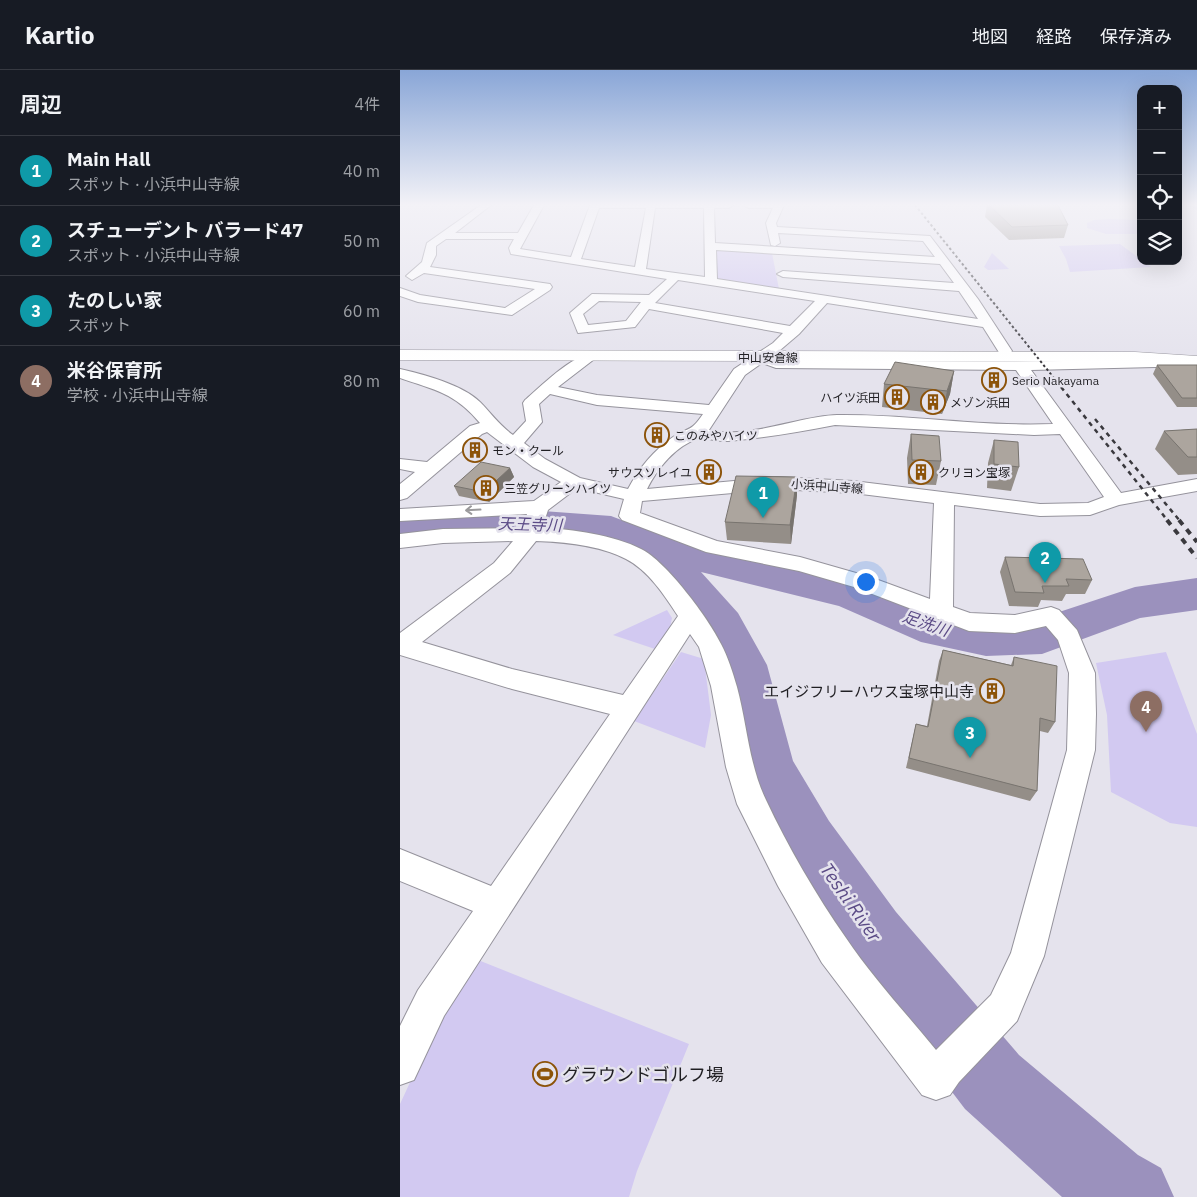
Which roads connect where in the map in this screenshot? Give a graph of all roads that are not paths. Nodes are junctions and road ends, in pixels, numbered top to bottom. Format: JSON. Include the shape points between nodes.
{"nodes":[{"id":1,"x":431,"y":258,"type":"edge"},
{"id":2,"x":551,"y":258,"type":"edge"},
{"id":3,"x":574,"y":258,"type":"edge"},
{"id":4,"x":642,"y":258,"type":"edge"},
{"id":5,"x":710,"y":258,"type":"edge"},
{"id":6,"x":779,"y":258,"type":"edge"},
{"id":7,"x":877,"y":258,"type":"edge"},
{"id":8,"x":940,"y":258,"type":"edge"},
{"id":9,"x":573,"y":261,"type":"junction"},
{"id":10,"x":943,"y":262,"type":"junction"},
{"id":11,"x":423,"y":269,"type":"junction"},
{"id":12,"x":640,"y":270,"type":"junction"},
{"id":13,"x":783,"y":274,"type":"junction"},
{"id":14,"x":676,"y":276,"type":"junction"},
{"id":15,"x":711,"y":282,"type":"junction"},
{"id":16,"x":400,"y":284,"type":"edge"},
{"id":17,"x":532,"y":284,"type":"junction"},
{"id":18,"x":960,"y":287,"type":"junction"},
{"id":19,"x":400,"y":292,"type":"edge"},
{"id":20,"x":786,"y":293,"type":"junction"},
{"id":21,"x":823,"y":300,"type":"junction"},
{"id":22,"x":648,"y":302,"type":"junction"},
{"id":23,"x":987,"y":324,"type":"junction"},
{"id":24,"x":794,"y":331,"type":"junction"},
{"id":25,"x":1005,"y":351,"type":"junction"},
{"id":26,"x":400,"y":355,"type":"edge"},
{"id":27,"x":590,"y":357,"type":"junction"},
{"id":28,"x":760,"y":357,"type":"junction"},
{"id":29,"x":1193,"y":358,"type":"edge"},
{"id":30,"x":1020,"y":366,"type":"junction"},
{"id":31,"x":400,"y":373,"type":"edge"},
{"id":32,"x":548,"y":389,"type":"junction"},
{"id":33,"x":714,"y":410,"type":"junction"},
{"id":34,"x":491,"y":425,"type":"junction"},
{"id":35,"x":1065,"y":429,"type":"junction"},
{"id":36,"x":699,"y":432,"type":"junction"},
{"id":37,"x":514,"y":444,"type":"junction"},
{"id":38,"x":400,"y":464,"type":"edge"},
{"id":39,"x":429,"y":468,"type":"junction"},
{"id":40,"x":574,"y":482,"type":"junction"},
{"id":41,"x":1197,"y":485,"type":"edge"},
{"id":42,"x":400,"y":494,"type":"edge"},
{"id":43,"x":634,"y":496,"type":"junction"},
{"id":44,"x":944,"y":500,"type":"junction"},
{"id":45,"x":1116,"y":500,"type":"junction"},
{"id":46,"x":400,"y":515,"type":"edge"},
{"id":47,"x":534,"y":521,"type":"junction"},
{"id":48,"x":400,"y":541,"type":"edge"},
{"id":49,"x":941,"y":611,"type":"junction"},
{"id":50,"x":690,"y":616,"type":"junction"},
{"id":51,"x":400,"y":646,"type":"edge"},
{"id":52,"x":627,"y":707,"type":"junction"},
{"id":53,"x":400,"y":864,"type":"edge"},
{"id":54,"x":495,"y":904,"type":"junction"},
{"id":55,"x":400,"y":1066,"type":"edge"}],
"edges":[{"from":1,"to":11,"type":"street"},
{"from":2,"to":9,"type":"street"},
{"from":3,"to":9,"type":"street"},
{"from":4,"to":12,"type":"street"},
{"from":5,"to":15,"type":"street"},
{"from":6,"to":13,"type":"street"},
{"from":7,"to":10,"type":"street"},
{"from":8,"to":10,"type":"street"},
{"from":9,"to":12,"type":"street"},
{"from":9,"to":17,"type":"street"},
{"from":10,"to":18,"type":"street"},
{"from":11,"to":16,"type":"street"},
{"from":11,"to":17,"type":"street"},
{"from":12,"to":14,"type":"street"},
{"from":13,"to":18,"type":"street"},
{"from":13,"to":20,"type":"street"},
{"from":14,"to":15,"type":"street"},
{"from":14,"to":22,"type":"street"},
{"from":15,"to":20,"type":"street"},
{"from":17,"to":19,"type":"street","via":[[546,287],[507,312],[418,298]]},
{"from":18,"to":23,"type":"street"},
{"from":20,"to":21,"type":"street"},
{"from":21,"to":23,"type":"street"},
{"from":21,"to":24,"type":"street"},
{"from":22,"to":22,"type":"street","via":[[630,324],[583,330],[576,313],[596,297]]},
{"from":22,"to":24,"type":"street"},
{"from":23,"to":25,"type":"street"},
{"from":24,"to":28,"type":"street"},
{"from":25,"to":28,"type":"street","via":[[780,351]]},
{"from":25,"to":29,"type":"street","via":[[1132,351]]},
{"from":26,"to":27,"type":"street","name":"中山安倉線"},
{"from":27,"to":28,"type":"street","name":"中山安倉線"},
{"from":27,"to":32,"type":"street"},
{"from":28,"to":29,"type":"street","name":"中山安倉線"},
{"from":28,"to":30,"type":"street","via":[[776,364]]},
{"from":28,"to":33,"type":"street","via":[[739,372]]},
{"from":29,"to":30,"type":"street"},
{"from":30,"to":35,"type":"street"},
{"from":31,"to":34,"type":"street","name":"小浜中山寺線","via":[[458,392]]},
{"from":32,"to":33,"type":"street","via":[[597,400]]},
{"from":32,"to":37,"type":"street","via":[[531,403],[534,422]]},
{"from":33,"to":36,"type":"street"},
{"from":34,"to":37,"type":"street","name":"小浜中山寺線"},
{"from":34,"to":39,"type":"street","via":[[476,430]]},
{"from":35,"to":36,"type":"street","via":[[835,420],[742,435],[717,436]]},
{"from":35,"to":45,"type":"street"},
{"from":36,"to":43,"type":"street","via":[[680,440],[648,469]]},
{"from":37,"to":40,"type":"street","name":"小浜中山寺線","via":[[539,464]]},
{"from":38,"to":39,"type":"street"},
{"from":39,"to":42,"type":"street"},
{"from":40,"to":43,"type":"street","name":"小浜中山寺線"},
{"from":40,"to":47,"type":"street"},
{"from":41,"to":45,"type":"street","name":"小浜中山寺線"},
{"from":43,"to":44,"type":"street","name":"小浜中山寺線","via":[[777,483],[853,487]]},
{"from":43,"to":49,"type":"street","via":[[629,516],[713,547],[800,564],[862,582]]},
{"from":44,"to":45,"type":"street","name":"小浜中山寺線","via":[[1040,510],[1090,509]]},
{"from":44,"to":49,"type":"street"},
{"from":47,"to":46,"type":"street","one_way":true},
{"from":47,"to":48,"type":"street","via":[[497,534]]},
{"from":47,"to":50,"type":"street","via":[[563,535],[634,554],[653,568]]},
{"from":47,"to":51,"type":"street","via":[[502,568]]},
{"from":49,"to":50,"type":"street","via":[[969,622],[1015,624],[1051,616],[1063,629],[1082,673],[1083,714],[1081,750],[1027,956],[1004,1008],[936,1081],[834,951],[789,875],[752,804],[740,767],[724,686],[710,645]]},
{"from":50,"to":52,"type":"street"},
{"from":51,"to":52,"type":"street","via":[[512,679]]},
{"from":52,"to":54,"type":"street"},
{"from":53,"to":54,"type":"street"},
{"from":54,"to":55,"type":"street","via":[[431,1003]]}]}
